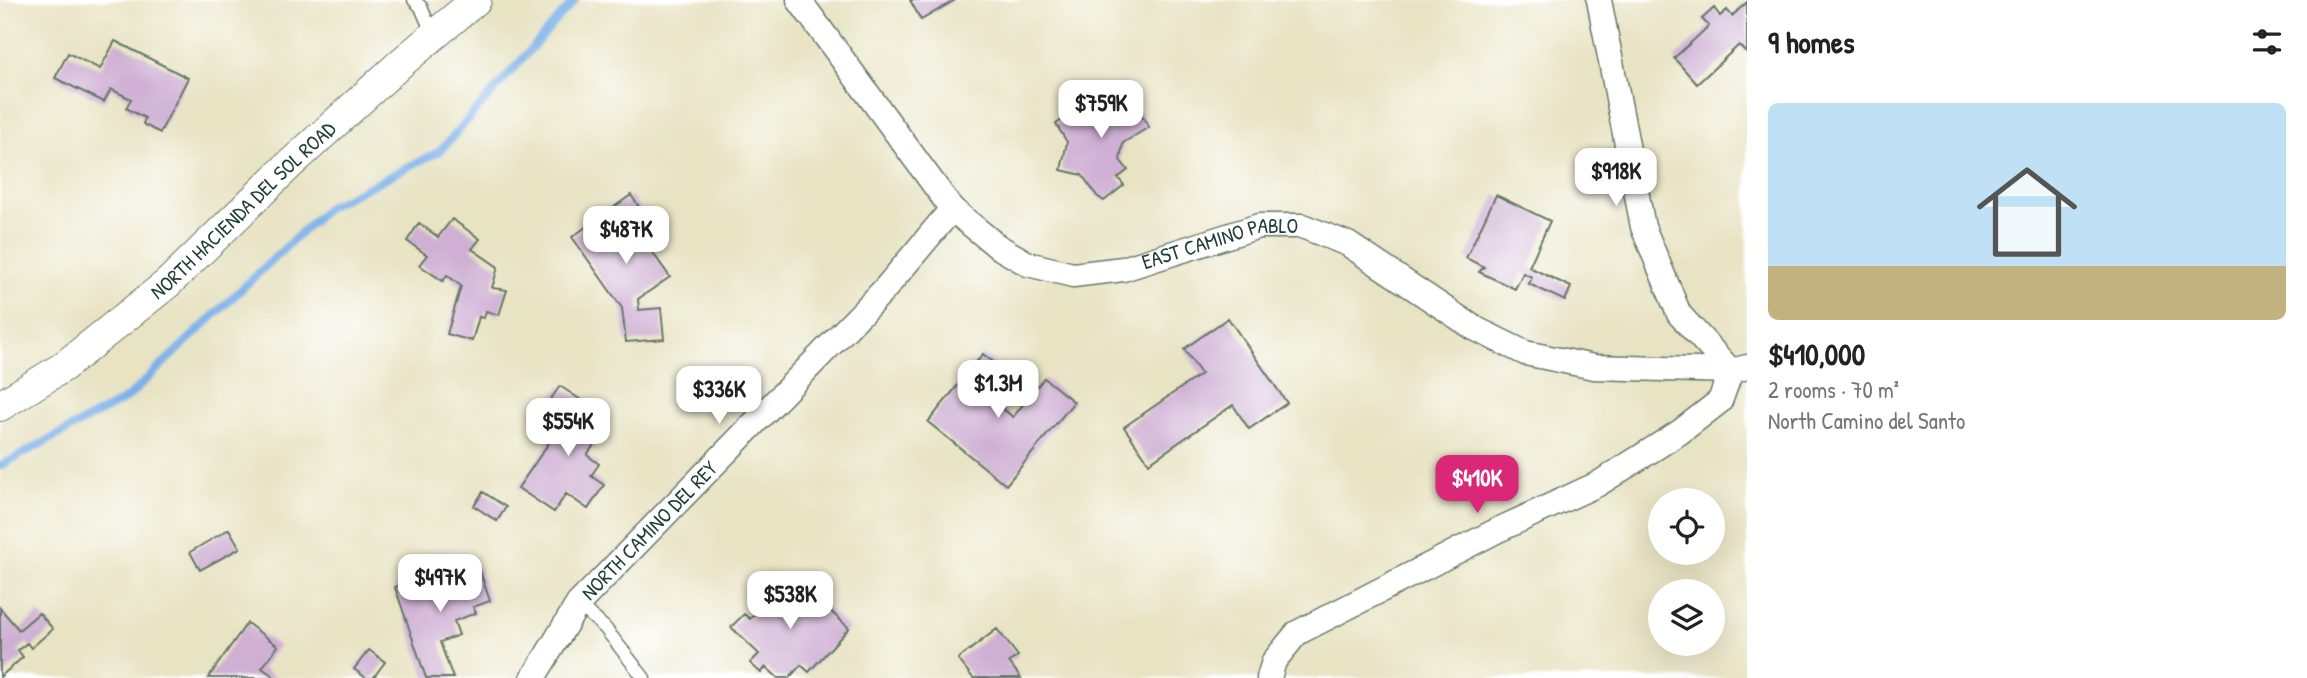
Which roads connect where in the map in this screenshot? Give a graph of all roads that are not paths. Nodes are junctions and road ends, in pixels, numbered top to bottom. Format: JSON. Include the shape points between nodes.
{"nodes":[{"id":1,"x":414,"y":0,"type":"edge"},
{"id":2,"x":476,"y":0,"type":"edge"},
{"id":3,"x":799,"y":0,"type":"edge"},
{"id":4,"x":1599,"y":0,"type":"edge"},
{"id":5,"x":433,"y":36,"type":"junction"},
{"id":6,"x":952,"y":209,"type":"junction"},
{"id":7,"x":1739,"y":369,"type":"edge"},
{"id":8,"x":0,"y":406,"type":"edge"},
{"id":9,"x":578,"y":604,"type":"junction"},
{"id":10,"x":534,"y":678,"type":"edge"},
{"id":11,"x":644,"y":678,"type":"edge"},
{"id":12,"x":1269,"y":678,"type":"edge"}],
"edges":[{"from":1,"to":5,"type":"lane"},
{"from":2,"to":5,"type":"street","name":"NORTH HACIENDA DEL SOL ROAD"},
{"from":3,"to":6,"type":"street","name":"EAST CAMINO PABLO"},
{"from":4,"to":7,"type":"street","via":[[1643,228],[1679,313]]},
{"from":5,"to":8,"type":"street","name":"NORTH HACIENDA DEL SOL ROAD","via":[[286,168],[168,283],[63,367]]},
{"from":6,"to":7,"type":"street","name":"EAST CAMINO PABLO","via":[[997,246],[1028,264],[1073,275],[1123,269],[1259,226],[1302,226],[1349,244],[1475,328],[1525,353],[1594,367]]},
{"from":6,"to":9,"type":"street","name":"NORTH CAMINO DEL REY","via":[[884,290]]},
{"from":7,"to":12,"type":"street","via":[[1720,401],[1598,484],[1297,633],[1274,661]]},
{"from":9,"to":10,"type":"street","name":"NORTH CAMINO DEL REY"},
{"from":9,"to":11,"type":"lane","via":[[605,628]]}]}
